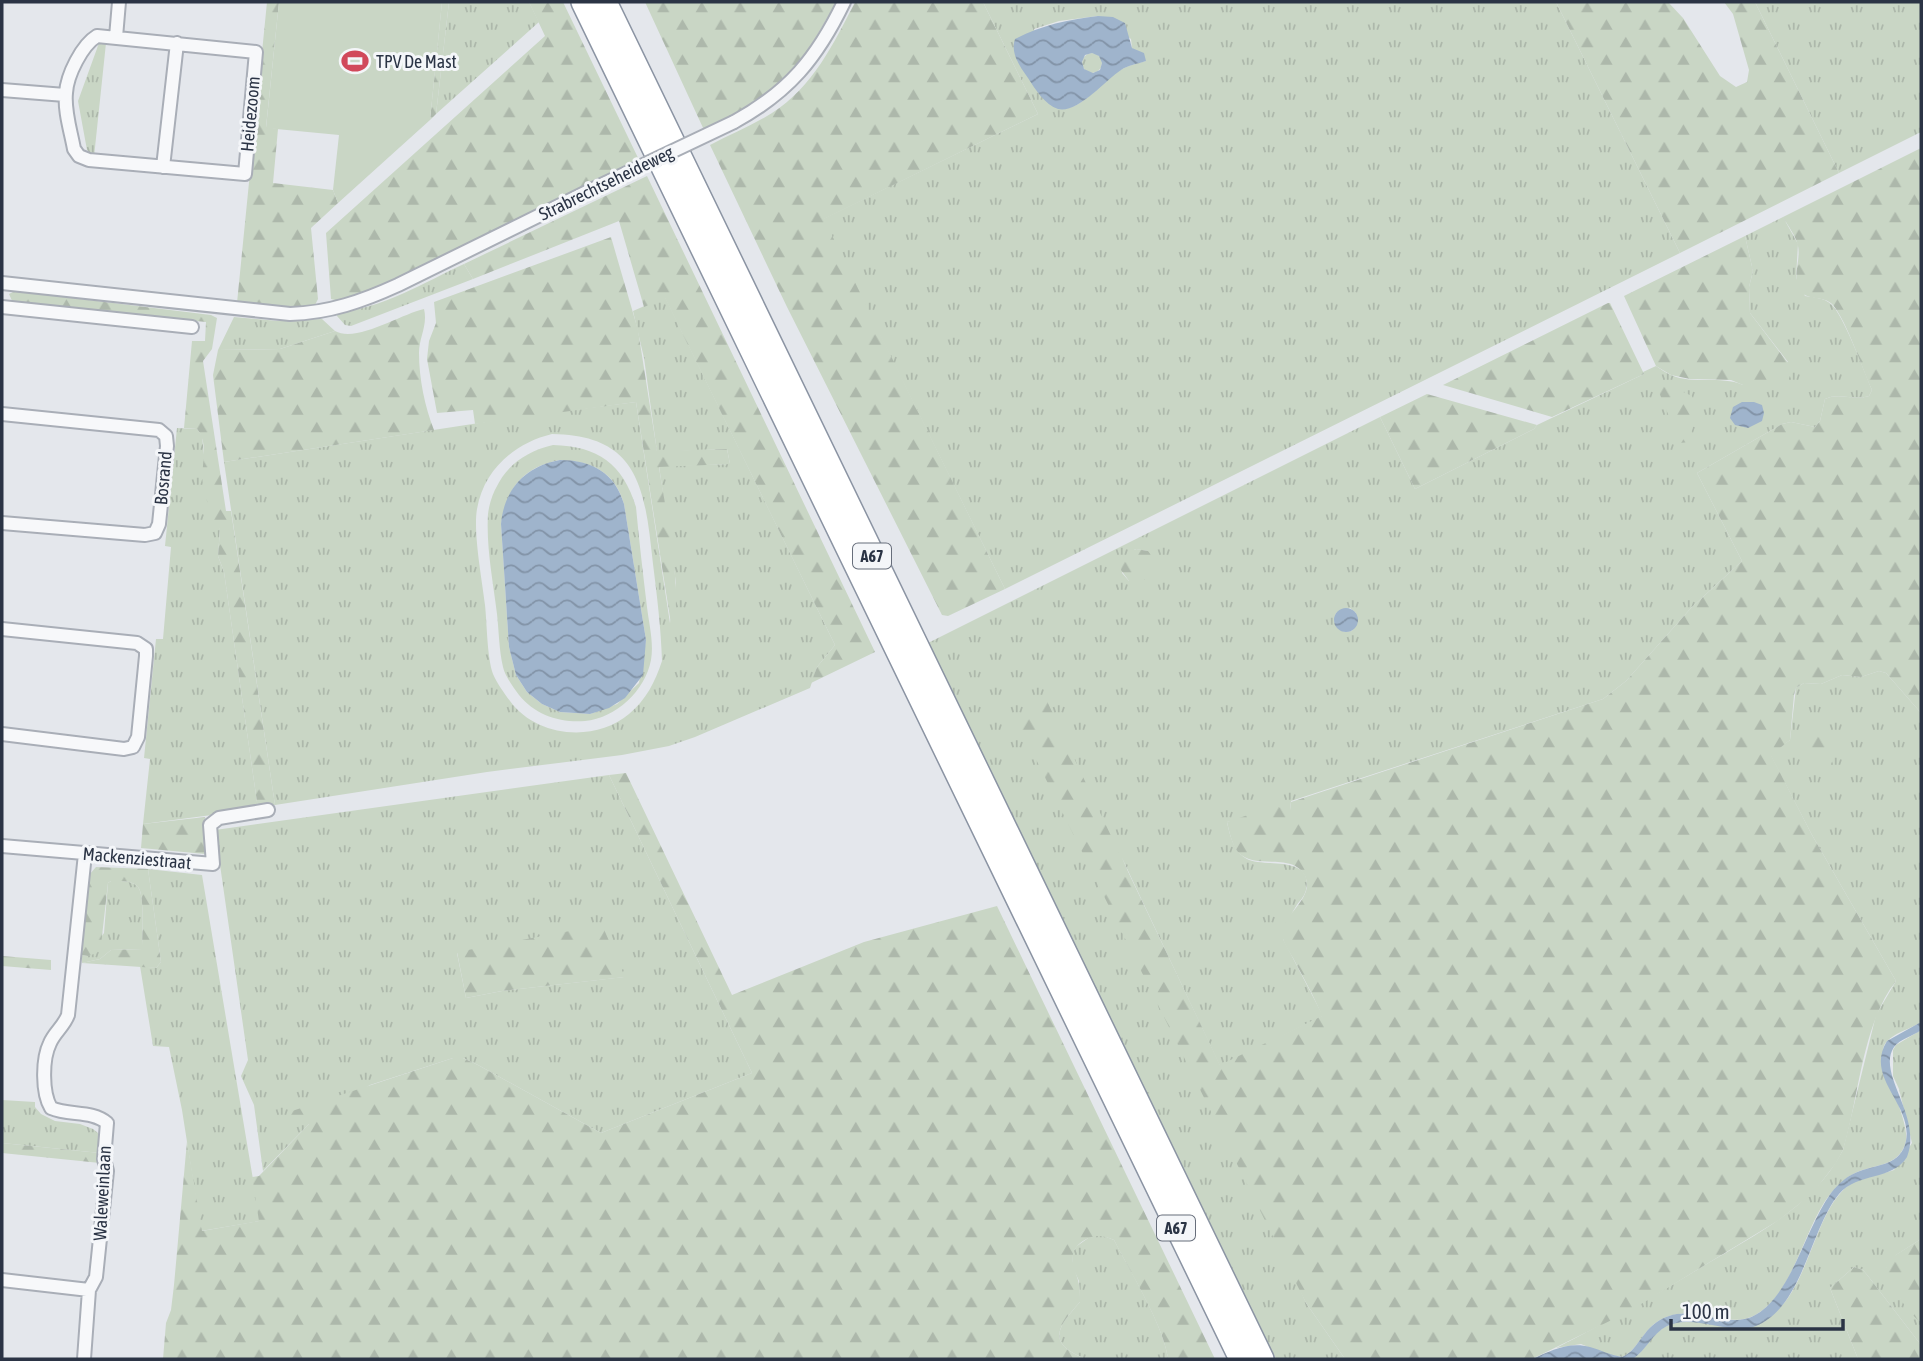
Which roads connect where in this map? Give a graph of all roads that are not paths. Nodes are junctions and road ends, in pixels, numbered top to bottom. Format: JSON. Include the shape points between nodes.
{"nodes":[{"id":1,"x":119,"y":2,"type":"edge"},
{"id":2,"x":583,"y":2,"type":"edge"},
{"id":3,"x":605,"y":2,"type":"edge"},
{"id":4,"x":845,"y":2,"type":"edge"},
{"id":5,"x":116,"y":37,"type":"junction"},
{"id":6,"x":177,"y":44,"type":"junction"},
{"id":7,"x":2,"y":90,"type":"edge"},
{"id":8,"x":65,"y":95,"type":"junction"},
{"id":9,"x":163,"y":167,"type":"junction"},
{"id":10,"x":5,"y":284,"type":"edge"},
{"id":11,"x":4,"y":308,"type":"edge"},
{"id":12,"x":191,"y":327,"type":"dead end"},
{"id":13,"x":2,"y":414,"type":"edge"},
{"id":14,"x":2,"y":523,"type":"edge"},
{"id":15,"x":2,"y":629,"type":"edge"},
{"id":16,"x":2,"y":734,"type":"edge"},
{"id":17,"x":268,"y":810,"type":"dead end"},
{"id":18,"x":2,"y":846,"type":"edge"},
{"id":19,"x":85,"y":853,"type":"junction"},
{"id":20,"x":2,"y":1280,"type":"edge"},
{"id":21,"x":89,"y":1290,"type":"junction"},
{"id":22,"x":84,"y":1359,"type":"edge"},
{"id":23,"x":1241,"y":1359,"type":"edge"},
{"id":24,"x":1262,"y":1359,"type":"edge"}],
"edges":[{"from":1,"to":5,"type":"street"},
{"from":2,"to":23,"type":"highway","number":"A67"},
{"from":3,"to":24,"type":"highway","number":"A67"},
{"from":4,"to":10,"type":"street","name":"Strabrechtseheideweg","bridge":true,"via":[[808,63],[769,101],[366,300],[325,312],[290,314]]},
{"from":5,"to":6,"type":"street","name":"Heidezoom"},
{"from":5,"to":8,"type":"street","name":"Heidezoom","via":[[97,36],[85,43]]},
{"from":6,"to":9,"type":"street"},
{"from":6,"to":9,"type":"street","name":"Heidezoom","via":[[256,52],[244,174]]},
{"from":7,"to":8,"type":"street"},
{"from":8,"to":9,"type":"street","name":"Heidezoom","via":[[79,156]]},
{"from":10,"to":11,"type":"street"},
{"from":11,"to":12,"type":"street"},
{"from":13,"to":14,"type":"street","name":"Bosrand","via":[[159,430],[166,436],[167,446],[155,533],[145,536]]},
{"from":15,"to":16,"type":"street","via":[[137,643],[146,649],[138,737],[133,747]]},
{"from":17,"to":19,"type":"street","name":"Mackenziestraat","via":[[219,818],[210,825],[213,864]]},
{"from":18,"to":19,"type":"street","name":"Mackenziestraat"},
{"from":19,"to":21,"type":"street","name":"Waleweinlaan","via":[[68,1015],[50,1041],[43,1090],[51,1108],[99,1116],[107,1123],[96,1277]]},
{"from":20,"to":21,"type":"street"},
{"from":21,"to":22,"type":"street","name":"Waleweinlaan"}]}
